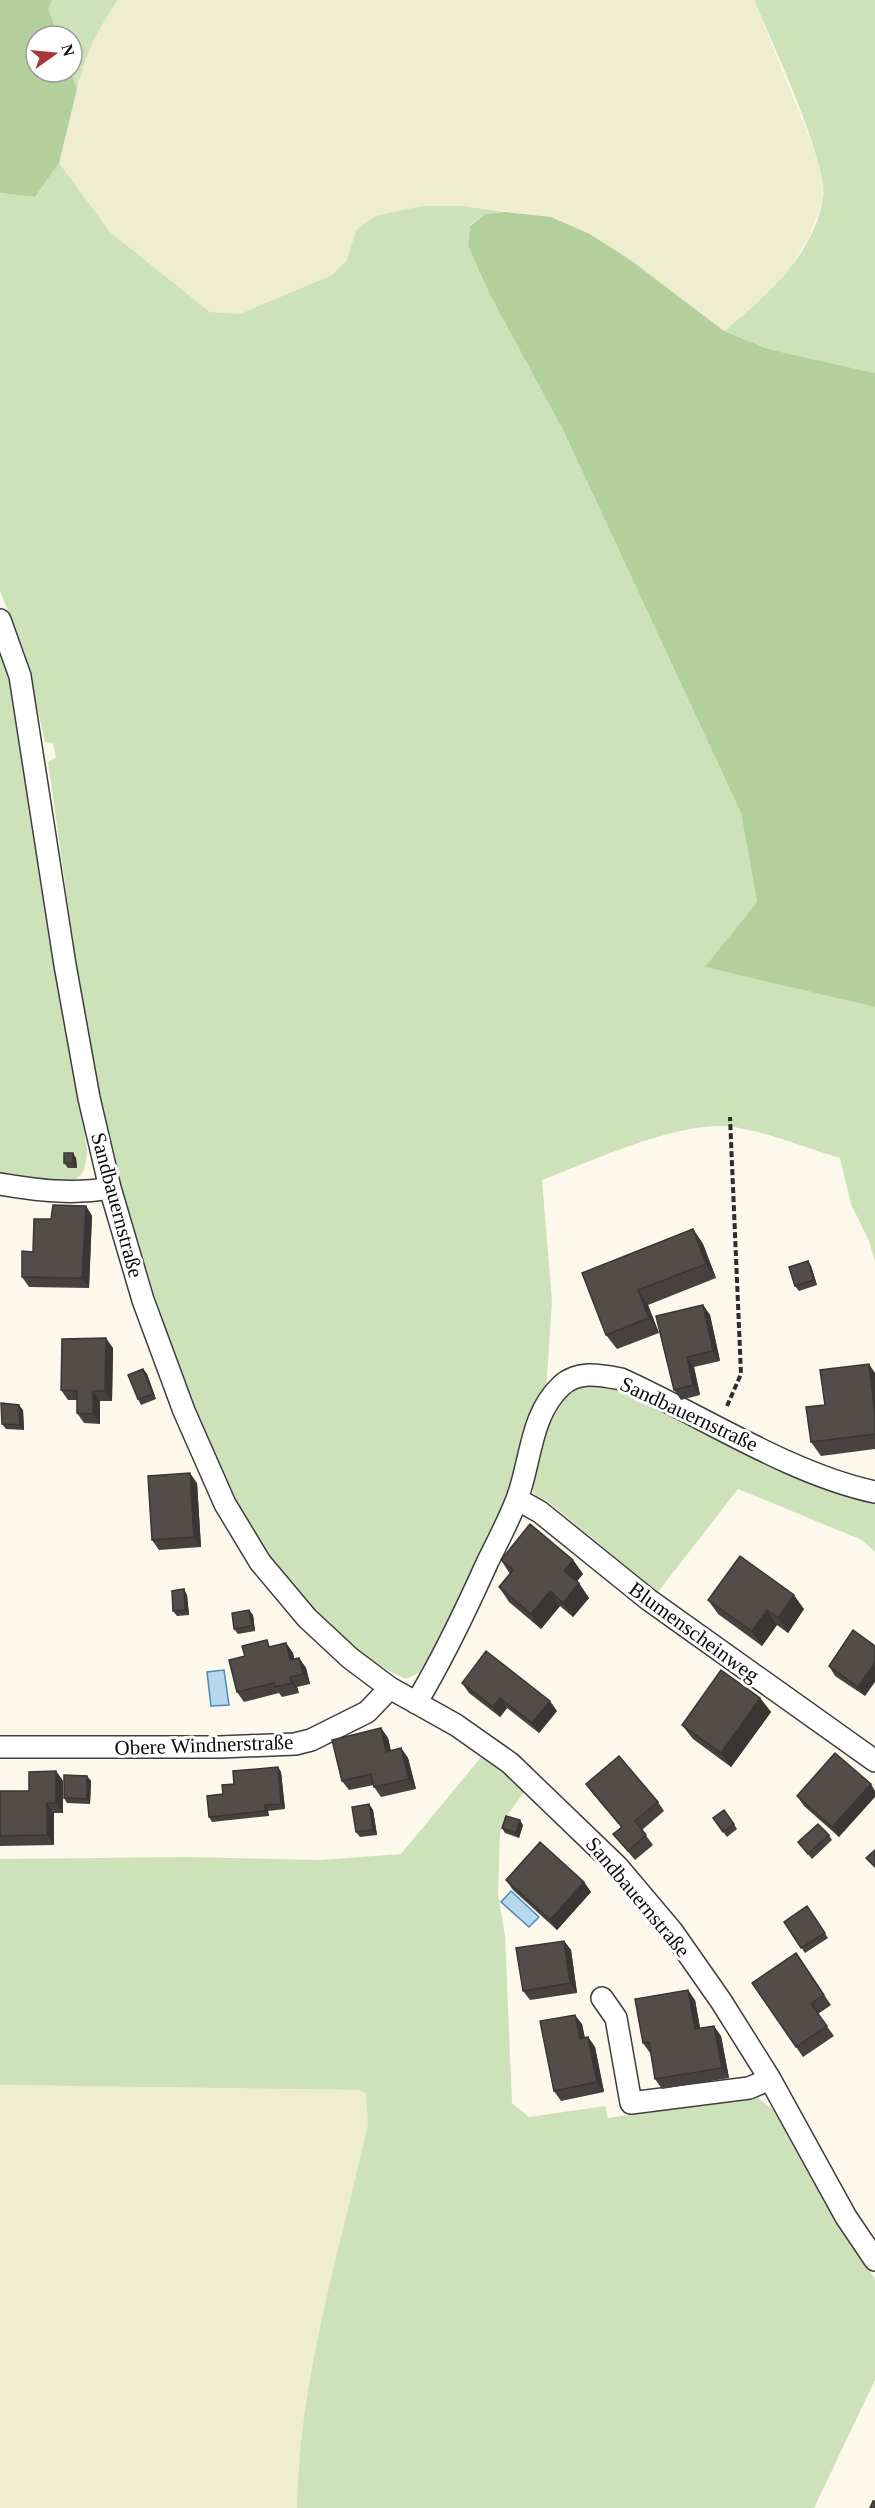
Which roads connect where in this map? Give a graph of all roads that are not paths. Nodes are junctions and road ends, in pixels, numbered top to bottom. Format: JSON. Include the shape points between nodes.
{"nodes":[{"id":1,"x":0,"y":620,"type":"edge"},
{"id":2,"x":0,"y":1184,"type":"edge"},
{"id":3,"x":110,"y":1188,"type":"junction"},
{"id":4,"x":875,"y":1492,"type":"edge"},
{"id":5,"x":517,"y":1499,"type":"junction"},
{"id":6,"x":390,"y":1688,"type":"junction"},
{"id":7,"x":416,"y":1703,"type":"junction"},
{"id":8,"x":0,"y":1747,"type":"edge"},
{"id":9,"x":875,"y":1761,"type":"edge"},
{"id":10,"x":602,"y":1998,"type":"dead end"},
{"id":11,"x":770,"y":2079,"type":"junction"},
{"id":12,"x":875,"y":2260,"type":"edge"}],
"edges":[{"from":1,"to":3,"type":"street","name":"Sandbauernstraße","via":[[20,676],[65,965]]},
{"from":2,"to":3,"type":"street","via":[[48,1192]]},
{"from":3,"to":6,"type":"street","name":"Sandbauernstraße","via":[[143,1300],[184,1411],[225,1504],[260,1562],[307,1618]]},
{"from":4,"to":5,"type":"street","name":"Sandbauernstraße","via":[[803,1469],[621,1379],[598,1374],[579,1375],[562,1385],[547,1403],[534,1432]]},
{"from":5,"to":7,"type":"street","name":"Sandbauernstraße","via":[[445,1654]]},
{"from":5,"to":9,"type":"street","name":"Blumenscheinweg","via":[[540,1512],[649,1600]]},
{"from":6,"to":7,"type":"street","name":"Sandbauernstraße"},
{"from":6,"to":8,"type":"street","name":"Obere Windnerstraße","via":[[367,1712],[295,1744]]},
{"from":7,"to":11,"type":"street","name":"Sandbauernstraße","via":[[510,1763],[618,1867],[672,1932]]},
{"from":10,"to":11,"type":"street","via":[[616,2018],[631,2103],[749,2088]]},
{"from":11,"to":12,"type":"street","name":"Sandbauernstraße","via":[[846,2217]]}]}
